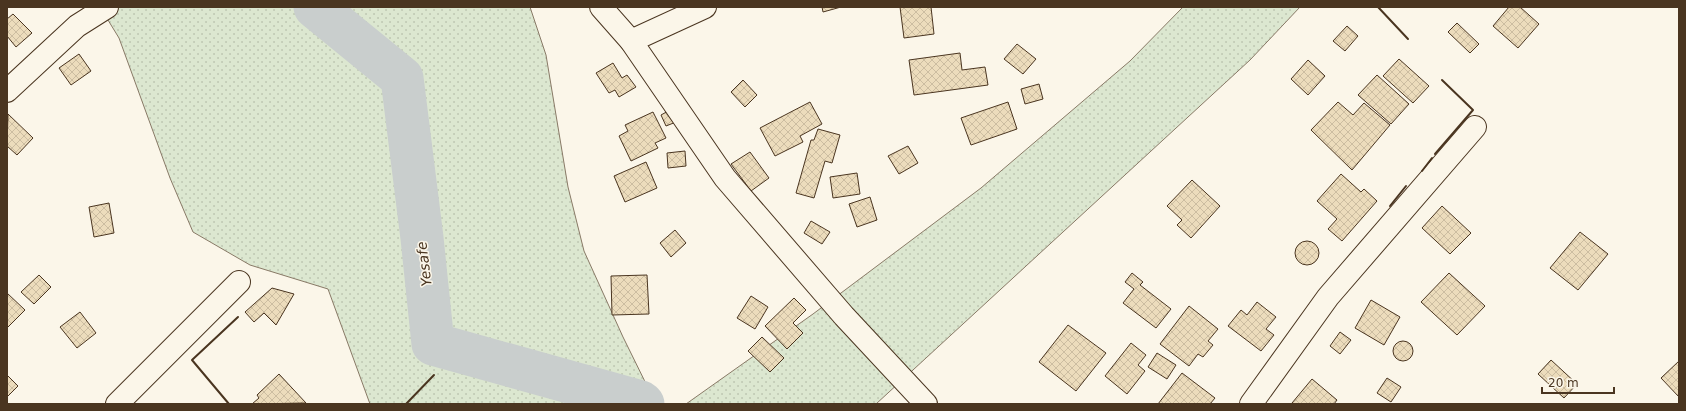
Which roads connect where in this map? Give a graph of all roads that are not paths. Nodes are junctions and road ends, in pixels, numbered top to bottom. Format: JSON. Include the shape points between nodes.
{"nodes":[{"id":1,"x":107,"y":7,"type":"edge"},
{"id":2,"x":601,"y":7,"type":"edge"},
{"id":3,"x":704,"y":7,"type":"edge"},
{"id":4,"x":631,"y":41,"type":"junction"},
{"id":5,"x":7,"y":91,"type":"edge"},
{"id":6,"x":1475,"y":127,"type":"dead end"},
{"id":7,"x":239,"y":282,"type":"dead end"},
{"id":8,"x":116,"y":404,"type":"edge"},
{"id":9,"x":926,"y":404,"type":"edge"},
{"id":10,"x":1252,"y":404,"type":"edge"}],
"edges":[{"from":1,"to":5,"type":"street","via":[[77,26]]},
{"from":2,"to":4,"type":"street"},
{"from":3,"to":4,"type":"street"},
{"from":4,"to":9,"type":"street","via":[[725,178],[844,316]]},
{"from":6,"to":10,"type":"street","via":[[1328,297]]},
{"from":7,"to":8,"type":"street"}]}
